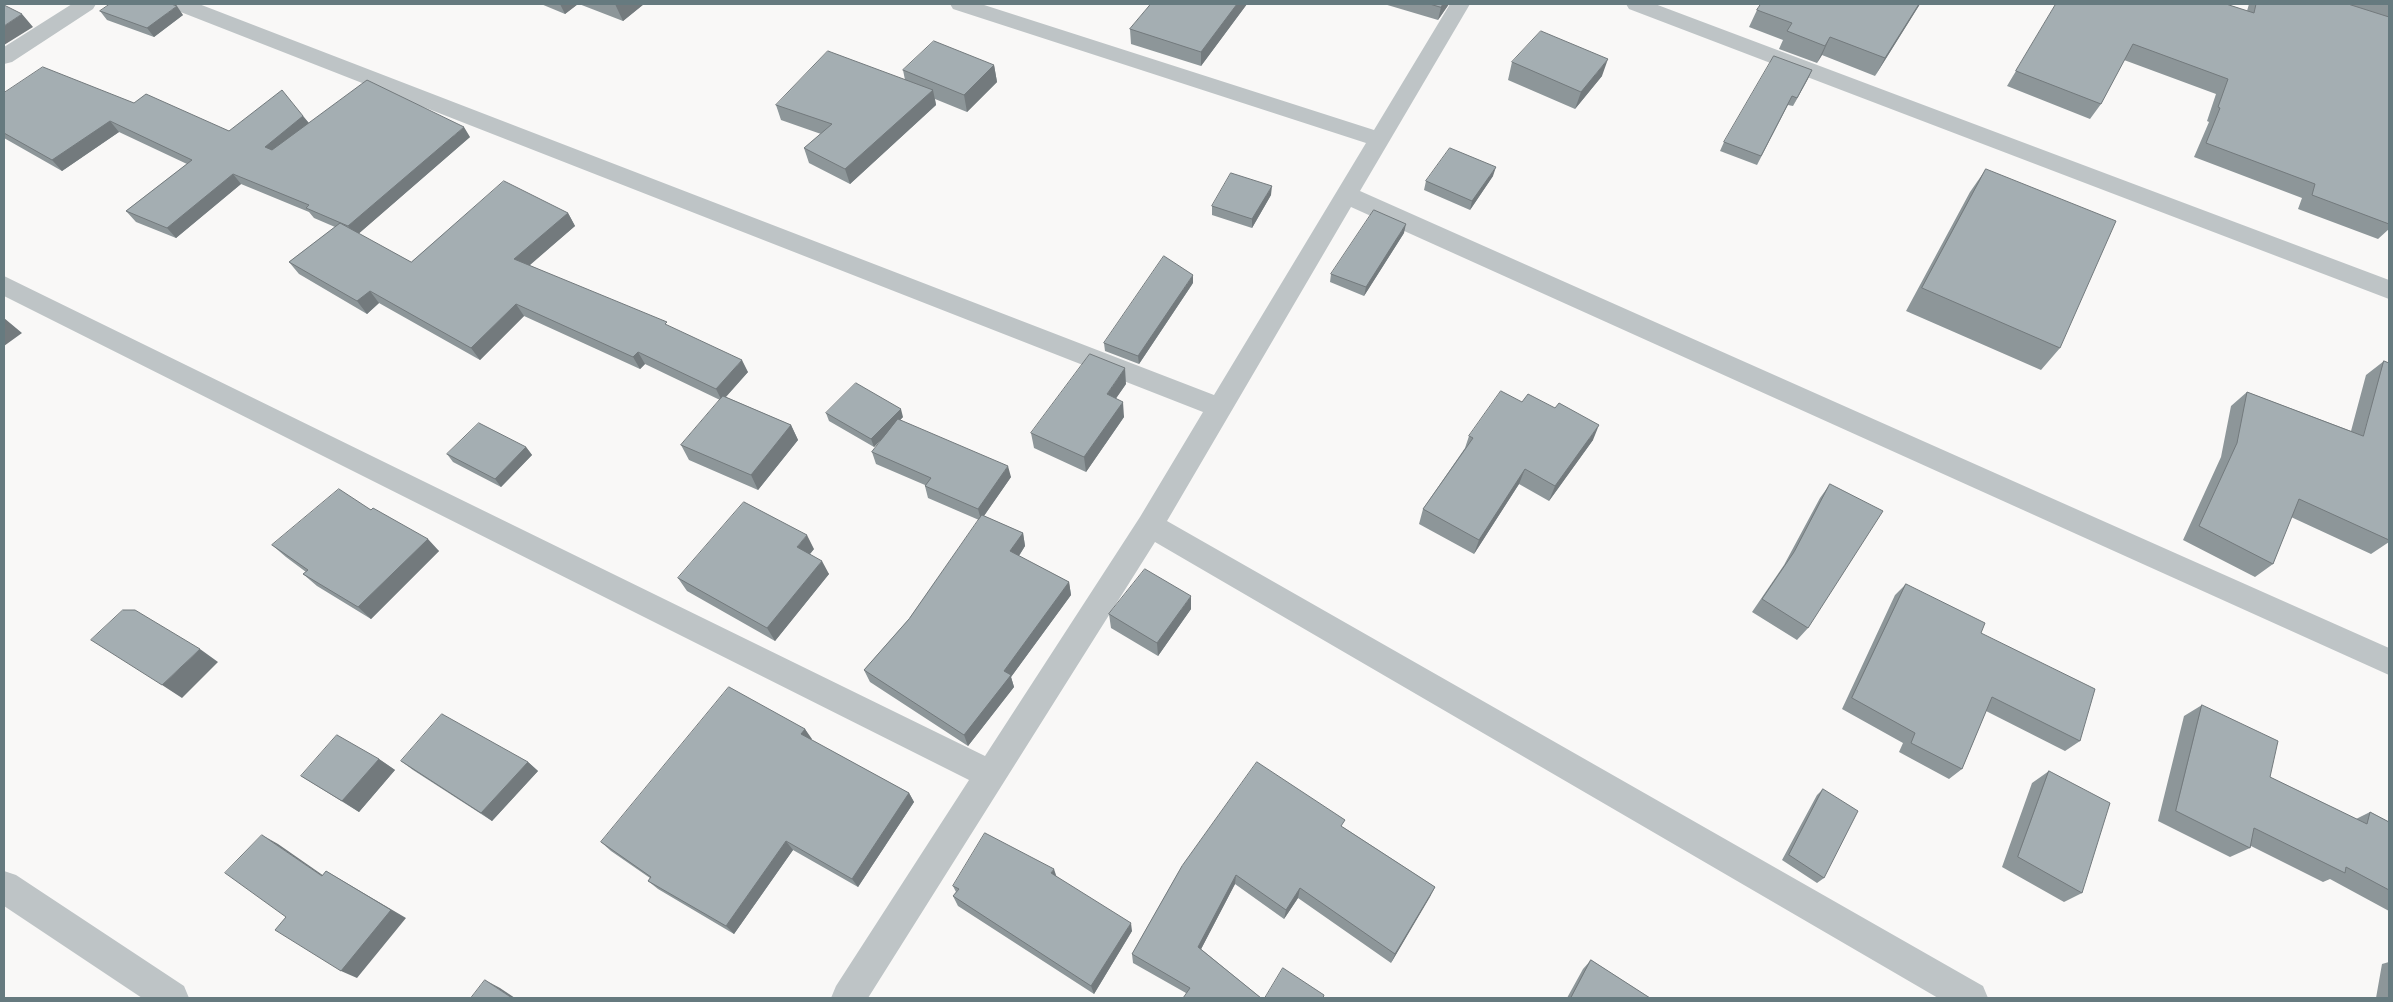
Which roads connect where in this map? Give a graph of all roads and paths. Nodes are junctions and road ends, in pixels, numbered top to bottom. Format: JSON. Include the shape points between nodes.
{"nodes":[{"id":1,"x":86,"y":4,"type":"edge"},
{"id":2,"x":180,"y":4,"type":"edge"},
{"id":3,"x":960,"y":4,"type":"edge"},
{"id":4,"x":1460,"y":4,"type":"edge"},
{"id":5,"x":1636,"y":4,"type":"edge"},
{"id":6,"x":4,"y":57,"type":"edge"},
{"id":7,"x":1380,"y":140,"type":"junction"},
{"id":8,"x":1347,"y":195,"type":"junction"},
{"id":9,"x":4,"y":285,"type":"edge"},
{"id":10,"x":2389,"y":290,"type":"edge"},
{"id":11,"x":1220,"y":408,"type":"junction"},
{"id":12,"x":1150,"y":525,"type":"junction"},
{"id":13,"x":2389,"y":662,"type":"edge"},
{"id":14,"x":990,"y":775,"type":"junction"},
{"id":15,"x":4,"y":887,"type":"edge"},
{"id":16,"x":172,"y":998,"type":"edge"},
{"id":17,"x":848,"y":998,"type":"edge"},
{"id":18,"x":1971,"y":998,"type":"edge"}],
"edges":[{"from":1,"to":6,"type":"street"},
{"from":2,"to":11,"type":"street"},
{"from":3,"to":7,"type":"street"},
{"from":4,"to":7,"type":"street"},
{"from":5,"to":10,"type":"street"},
{"from":7,"to":8,"type":"street"},
{"from":8,"to":11,"type":"street"},
{"from":8,"to":13,"type":"street"},
{"from":9,"to":14,"type":"street"},
{"from":11,"to":12,"type":"street"},
{"from":12,"to":14,"type":"street"},
{"from":12,"to":18,"type":"street"},
{"from":14,"to":17,"type":"street"},
{"from":15,"to":16,"type":"street"}]}
